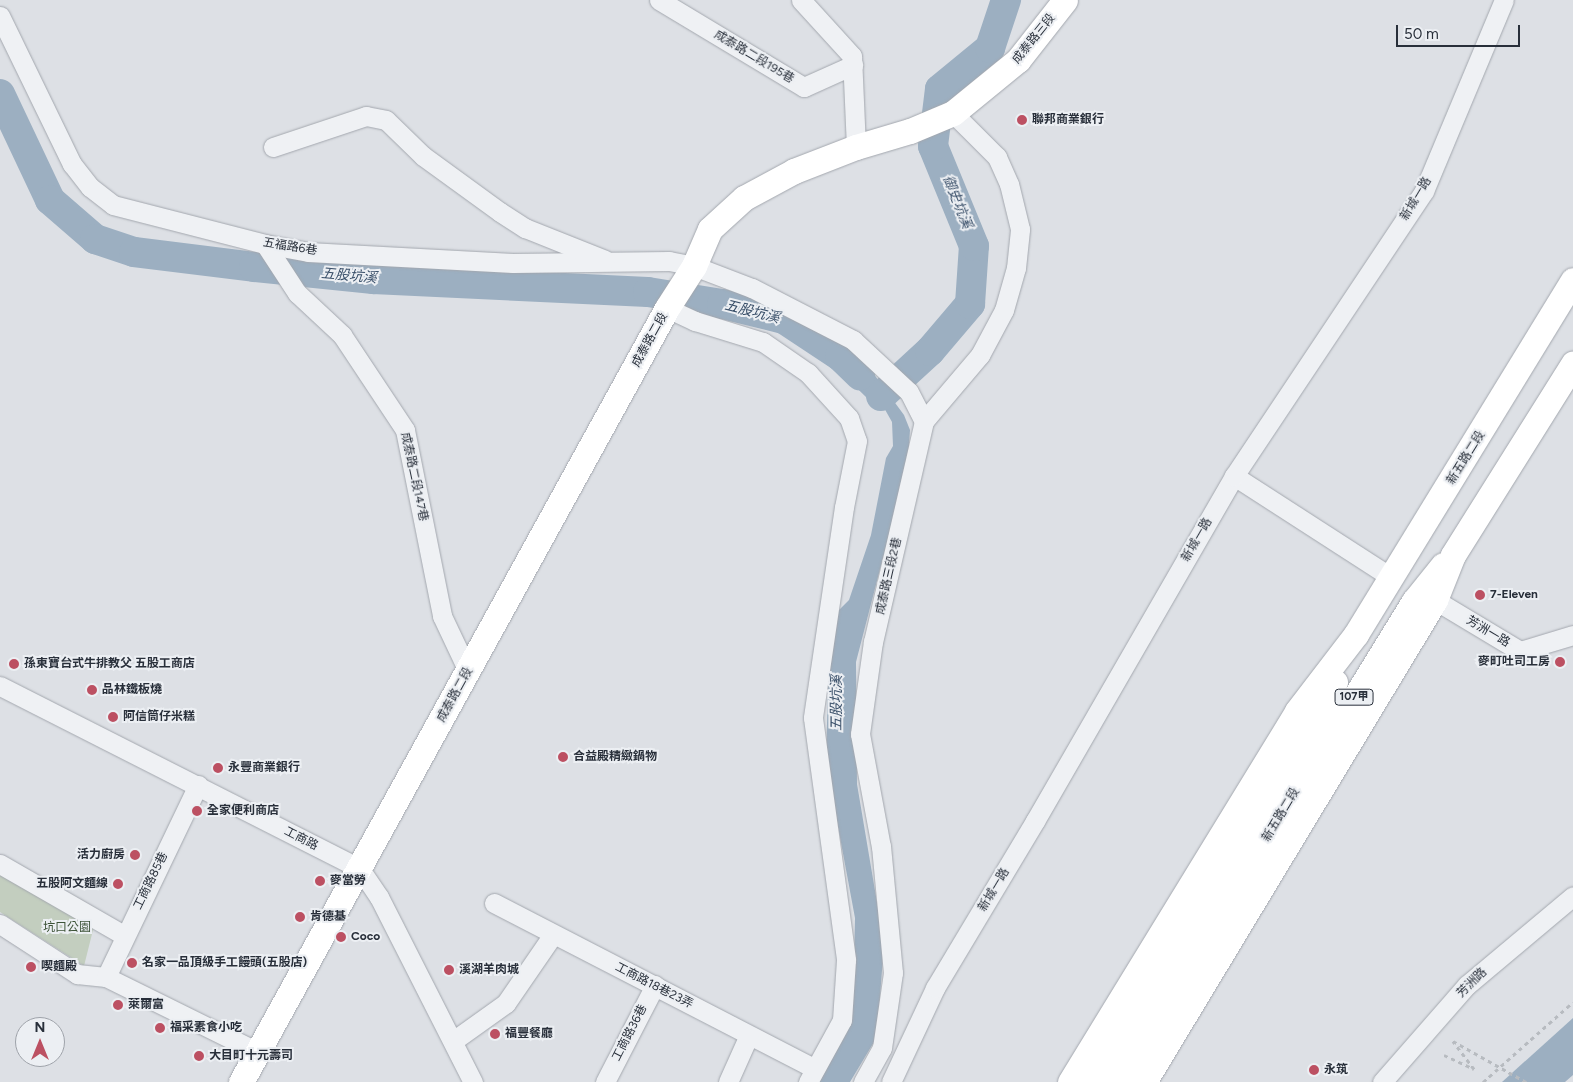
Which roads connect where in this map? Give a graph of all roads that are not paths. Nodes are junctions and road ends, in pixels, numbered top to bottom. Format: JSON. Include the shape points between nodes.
{"nodes":[{"id":1,"x":659,"y":0,"type":"edge"},
{"id":2,"x":801,"y":0,"type":"edge"},
{"id":3,"x":1065,"y":0,"type":"edge"},
{"id":4,"x":1504,"y":0,"type":"edge"},
{"id":5,"x":0,"y":16,"type":"edge"},
{"id":6,"x":853,"y":65,"type":"junction"},
{"id":7,"x":952,"y":113,"type":"junction"},
{"id":8,"x":273,"y":147,"type":"dead end"},
{"id":9,"x":856,"y":147,"type":"junction"},
{"id":10,"x":268,"y":248,"type":"junction"},
{"id":11,"x":608,"y":262,"type":"junction"},
{"id":12,"x":691,"y":270,"type":"junction"},
{"id":13,"x":1573,"y":280,"type":"edge"},
{"id":14,"x":667,"y":308,"type":"junction"},
{"id":15,"x":1573,"y":364,"type":"edge"},
{"id":16,"x":924,"y":421,"type":"junction"},
{"id":17,"x":1234,"y":476,"type":"junction"},
{"id":18,"x":1453,"y":555,"type":"junction"},
{"id":19,"x":1391,"y":577,"type":"junction"},
{"id":20,"x":1436,"y":600,"type":"junction"},
{"id":21,"x":1356,"y":634,"type":"junction"},
{"id":22,"x":1573,"y":635,"type":"edge"},
{"id":23,"x":468,"y":671,"type":"junction"},
{"id":24,"x":0,"y":686,"type":"edge"},
{"id":25,"x":198,"y":785,"type":"junction"},
{"id":26,"x":1255,"y":840,"type":"junction"},
{"id":27,"x":0,"y":864,"type":"edge"},
{"id":28,"x":360,"y":869,"type":"junction"},
{"id":29,"x":1573,"y":896,"type":"edge"},
{"id":30,"x":494,"y":903,"type":"dead end"},
{"id":31,"x":0,"y":924,"type":"edge"},
{"id":32,"x":124,"y":936,"type":"junction"},
{"id":33,"x":552,"y":936,"type":"junction"},
{"id":34,"x":106,"y":977,"type":"junction"},
{"id":35,"x":655,"y":985,"type":"junction"},
{"id":36,"x":749,"y":1035,"type":"junction"},
{"id":37,"x":453,"y":1041,"type":"junction"},
{"id":38,"x":256,"y":1051,"type":"junction"},
{"id":39,"x":811,"y":1076,"type":"edge"},
{"id":40,"x":245,"y":1081,"type":"edge"},
{"id":41,"x":472,"y":1082,"type":"edge"},
{"id":42,"x":606,"y":1082,"type":"edge"},
{"id":43,"x":728,"y":1082,"type":"edge"},
{"id":44,"x":864,"y":1082,"type":"edge"},
{"id":45,"x":891,"y":1082,"type":"edge"},
{"id":46,"x":1070,"y":1082,"type":"edge"},
{"id":47,"x":1094,"y":1082,"type":"edge"},
{"id":48,"x":1118,"y":1082,"type":"edge"},
{"id":49,"x":1144,"y":1082,"type":"edge"},
{"id":50,"x":1382,"y":1082,"type":"edge"}],
"edges":[{"from":1,"to":6,"type":"street","name":"成泰路二段195巷","via":[[804,87]]},
{"from":2,"to":6,"type":"street","via":[[852,56]]},
{"from":3,"to":7,"type":"main road","name":"成泰路三段","via":[[1018,60]]},
{"from":4,"to":17,"type":"street","name":"新城一路","via":[[1424,191]]},
{"from":5,"to":10,"type":"street","name":"五福路6巷","via":[[55,133],[90,188],[112,205]]},
{"from":6,"to":9,"type":"street"},
{"from":7,"to":9,"type":"main road","name":"成泰路三段","via":[[910,132]]},
{"from":7,"to":16,"type":"street","name":"成泰路三段2巷","via":[[997,157],[1009,184],[1020,229],[1016,268],[1004,310],[980,355]]},
{"from":8,"to":11,"type":"street","via":[[366,116],[386,120],[423,156],[525,228]]},
{"from":9,"to":12,"type":"main road","via":[[794,171],[744,198],[710,229]]},
{"from":10,"to":11,"type":"street","name":"五福路6巷","via":[[513,263]]},
{"from":10,"to":23,"type":"street","name":"成泰路二段147巷","via":[[292,285],[342,335],[405,430],[442,616]]},
{"from":11,"to":12,"type":"street","name":"五福路6巷","via":[[669,261]]},
{"from":12,"to":14,"type":"main road","name":"成泰路二段"},
{"from":12,"to":16,"type":"street","name":"五福路6巷","via":[[752,288],[853,340],[909,392]]},
{"from":13,"to":19,"type":"main road","name":"新五路二段","number":"107甲"},
{"from":14,"to":23,"type":"main road","name":"成泰路二段"},
{"from":14,"to":39,"type":"street","via":[[695,321],[763,342],[808,373],[849,418],[857,441],[813,718],[846,960],[842,1020]]},
{"from":15,"to":18,"type":"main road","name":"新五路二段","number":"107甲"},
{"from":16,"to":44,"type":"street","name":"成泰路三段2巷","via":[[873,642],[860,734],[881,847],[893,973],[882,1048]]},
{"from":17,"to":19,"type":"street"},
{"from":17,"to":45,"type":"street","name":"新城一路","via":[[935,988]]},
{"from":18,"to":20,"type":"main road","name":"新五路二段","number":"107甲"},
{"from":18,"to":26,"type":"main road","name":"新五路二段","number":"107甲","via":[[1424,585]]},
{"from":19,"to":21,"type":"main road","name":"新五路二段","number":"107甲"},
{"from":20,"to":22,"type":"street","name":"芳洲一路","via":[[1520,651]]},
{"from":20,"to":49,"type":"main road","name":"新五路二段","number":"107甲"},
{"from":21,"to":26,"type":"main road","name":"新五路二段","number":"107甲","via":[[1332,690]]},
{"from":21,"to":46,"type":"main road","name":"新五路二段","number":"107甲","via":[[1297,711]]},
{"from":23,"to":28,"type":"main road","name":"成泰路二段"},
{"from":24,"to":25,"type":"street","name":"工商路"},
{"from":25,"to":28,"type":"street","name":"工商路"},
{"from":25,"to":32,"type":"street","name":"工商路85巷"},
{"from":26,"to":47,"type":"main road","name":"新五路二段","number":"107甲"},
{"from":26,"to":48,"type":"main road","name":"新五路二段","number":"107甲"},
{"from":27,"to":32,"type":"street"},
{"from":28,"to":37,"type":"street","name":"工商路","via":[[379,897]]},
{"from":28,"to":38,"type":"main road","name":"成泰路二段"},
{"from":29,"to":50,"type":"street","name":"芳洲路","via":[[1467,985]]},
{"from":30,"to":33,"type":"street","name":"工商路18巷23弄"},
{"from":31,"to":34,"type":"street","via":[[77,974]]},
{"from":32,"to":34,"type":"street","name":"工商路85巷"},
{"from":33,"to":35,"type":"street","name":"工商路18巷23弄"},
{"from":33,"to":37,"type":"street","via":[[506,1003]]},
{"from":34,"to":38,"type":"street"},
{"from":35,"to":36,"type":"street","name":"工商路18巷23弄"},
{"from":35,"to":42,"type":"street","name":"工商路36巷"},
{"from":36,"to":39,"type":"street","name":"工商路18巷23弄"},
{"from":36,"to":43,"type":"street"},
{"from":37,"to":41,"type":"street","name":"工商路"},
{"from":38,"to":40,"type":"main road","name":"成泰路二段"}]}
